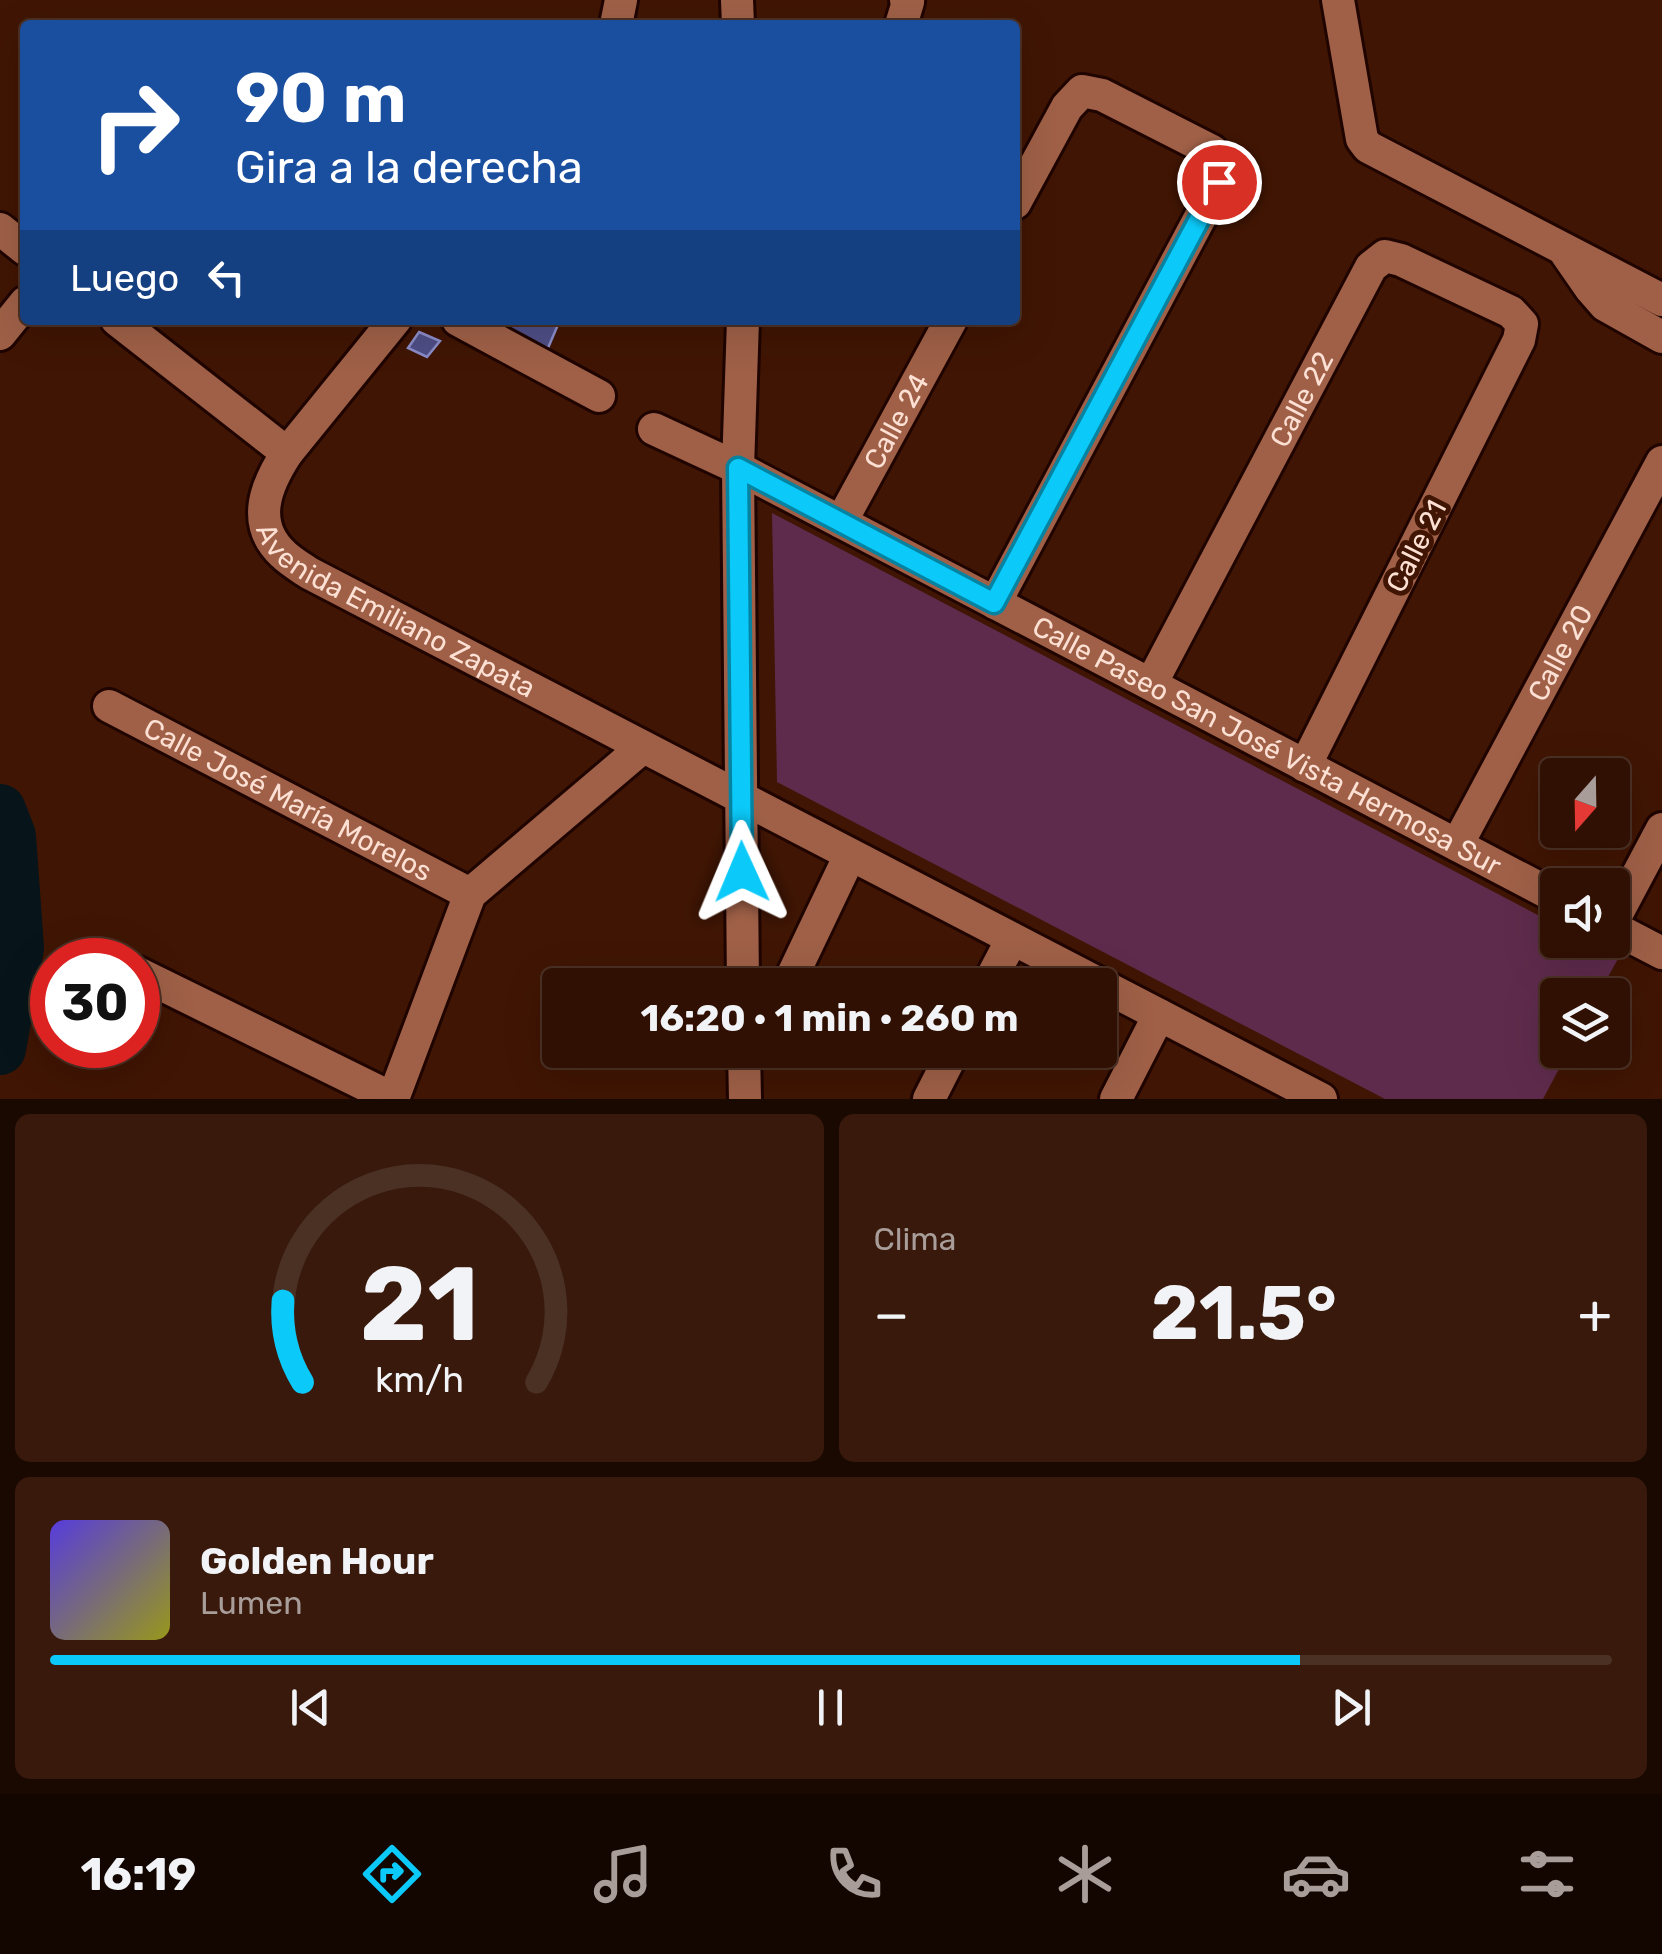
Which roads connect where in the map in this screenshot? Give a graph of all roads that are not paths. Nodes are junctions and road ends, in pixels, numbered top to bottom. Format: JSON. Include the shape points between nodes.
{"nodes":[{"id":1,"x":1338,"y":0,"type":"edge"},
{"id":2,"x":1020,"y":193,"type":"edge"},
{"id":3,"x":0,"y":229,"type":"edge"},
{"id":4,"x":20,"y":244,"type":"edge"},
{"id":5,"x":1564,"y":250,"type":"junction"},
{"id":6,"x":1662,"y":300,"type":"edge"},
{"id":7,"x":20,"y":309,"type":"edge"},
{"id":8,"x":1522,"y":324,"type":"joint"},
{"id":9,"x":123,"y":325,"type":"edge"},
{"id":10,"x":391,"y":325,"type":"edge"},
{"id":11,"x":467,"y":325,"type":"edge"},
{"id":12,"x":745,"y":325,"type":"edge"},
{"id":13,"x":948,"y":325,"type":"edge"},
{"id":14,"x":0,"y":334,"type":"edge"},
{"id":15,"x":1662,"y":338,"type":"edge"},
{"id":16,"x":599,"y":396,"type":"dead end"},
{"id":17,"x":654,"y":429,"type":"dead end"},
{"id":18,"x":287,"y":453,"type":"junction"},
{"id":19,"x":1662,"y":462,"type":"edge"},
{"id":20,"x":738,"y":468,"type":"junction"},
{"id":21,"x":841,"y":522,"type":"junction"},
{"id":22,"x":994,"y":603,"type":"junction"},
{"id":23,"x":1150,"y":684,"type":"junction"},
{"id":24,"x":109,"y":706,"type":"dead end"},
{"id":25,"x":643,"y":747,"type":"junction"},
{"id":26,"x":1305,"y":766,"type":"junction"},
{"id":27,"x":740,"y":798,"type":"junction"},
{"id":28,"x":1662,"y":829,"type":"edge"},
{"id":29,"x":1456,"y":845,"type":"junction"},
{"id":30,"x":850,"y":855,"type":"junction"},
{"id":31,"x":1540,"y":889,"type":"edge"},
{"id":32,"x":1630,"y":890,"type":"edge"},
{"id":33,"x":470,"y":894,"type":"junction"},
{"id":34,"x":1630,"y":935,"type":"edge"},
{"id":35,"x":1012,"y":939,"type":"junction"},
{"id":36,"x":1662,"y":953,"type":"edge"},
{"id":37,"x":743,"y":968,"type":"edge"},
{"id":38,"x":796,"y":968,"type":"edge"},
{"id":39,"x":997,"y":968,"type":"edge"},
{"id":40,"x":160,"y":984,"type":"edge"},
{"id":41,"x":1160,"y":1015,"type":"junction"},
{"id":42,"x":945,"y":1068,"type":"edge"},
{"id":43,"x":1315,"y":1098,"type":"edge"},
{"id":44,"x":393,"y":1099,"type":"edge"},
{"id":45,"x":929,"y":1099,"type":"edge"},
{"id":46,"x":1116,"y":1099,"type":"edge"}],
"edges":[{"from":1,"to":5,"type":"street","via":[[1368,147]]},
{"from":2,"to":22,"type":"street","via":[[1082,92],[1102,95],[1212,152],[1223,166]]},
{"from":3,"to":4,"type":"street"},
{"from":5,"to":6,"type":"street"},
{"from":5,"to":15,"type":"street","via":[[1605,305]]},
{"from":7,"to":14,"type":"street"},
{"from":8,"to":23,"type":"street","name":"Calle 22","via":[[1511,312],[1401,260],[1385,256],[1372,267]]},
{"from":8,"to":26,"type":"street","name":"Calle 21"},
{"from":9,"to":18,"type":"street"},
{"from":10,"to":18,"type":"street","name":"Avenida Emiliano Zapata"},
{"from":11,"to":16,"type":"street"},
{"from":12,"to":20,"type":"street"},
{"from":13,"to":21,"type":"street","name":"Calle 24"},
{"from":17,"to":20,"type":"street","name":"Calle Paseo San José Vista Hermosa Sur"},
{"from":18,"to":25,"type":"street","name":"Avenida Emiliano Zapata","via":[[264,499],[264,526],[280,552]]},
{"from":19,"to":29,"type":"street","name":"Calle 20"},
{"from":20,"to":21,"type":"street","name":"Calle Paseo San José Vista Hermosa Sur"},
{"from":20,"to":27,"type":"street"},
{"from":21,"to":22,"type":"street","name":"Calle Paseo San José Vista Hermosa Sur"},
{"from":22,"to":23,"type":"street","name":"Calle Paseo San José Vista Hermosa Sur"},
{"from":23,"to":26,"type":"street","name":"Calle Paseo San José Vista Hermosa Sur"},
{"from":24,"to":33,"type":"street","name":"Calle José María Morelos"},
{"from":25,"to":27,"type":"street","name":"Avenida Emiliano Zapata"},
{"from":25,"to":33,"type":"street"},
{"from":26,"to":29,"type":"street","name":"Calle Paseo San José Vista Hermosa Sur"},
{"from":27,"to":30,"type":"street","name":"Avenida Emiliano Zapata"},
{"from":27,"to":37,"type":"street"},
{"from":28,"to":32,"type":"street"},
{"from":29,"to":31,"type":"street","name":"Calle Paseo San José Vista Hermosa Sur"},
{"from":30,"to":35,"type":"street","name":"Avenida Emiliano Zapata"},
{"from":30,"to":38,"type":"street"},
{"from":33,"to":44,"type":"street"},
{"from":34,"to":36,"type":"street"},
{"from":35,"to":39,"type":"street"},
{"from":35,"to":41,"type":"street","name":"Avenida Emiliano Zapata"},
{"from":40,"to":44,"type":"street"},
{"from":41,"to":43,"type":"street","name":"Avenida Emiliano Zapata"},
{"from":41,"to":46,"type":"street"},
{"from":42,"to":45,"type":"street"}]}
